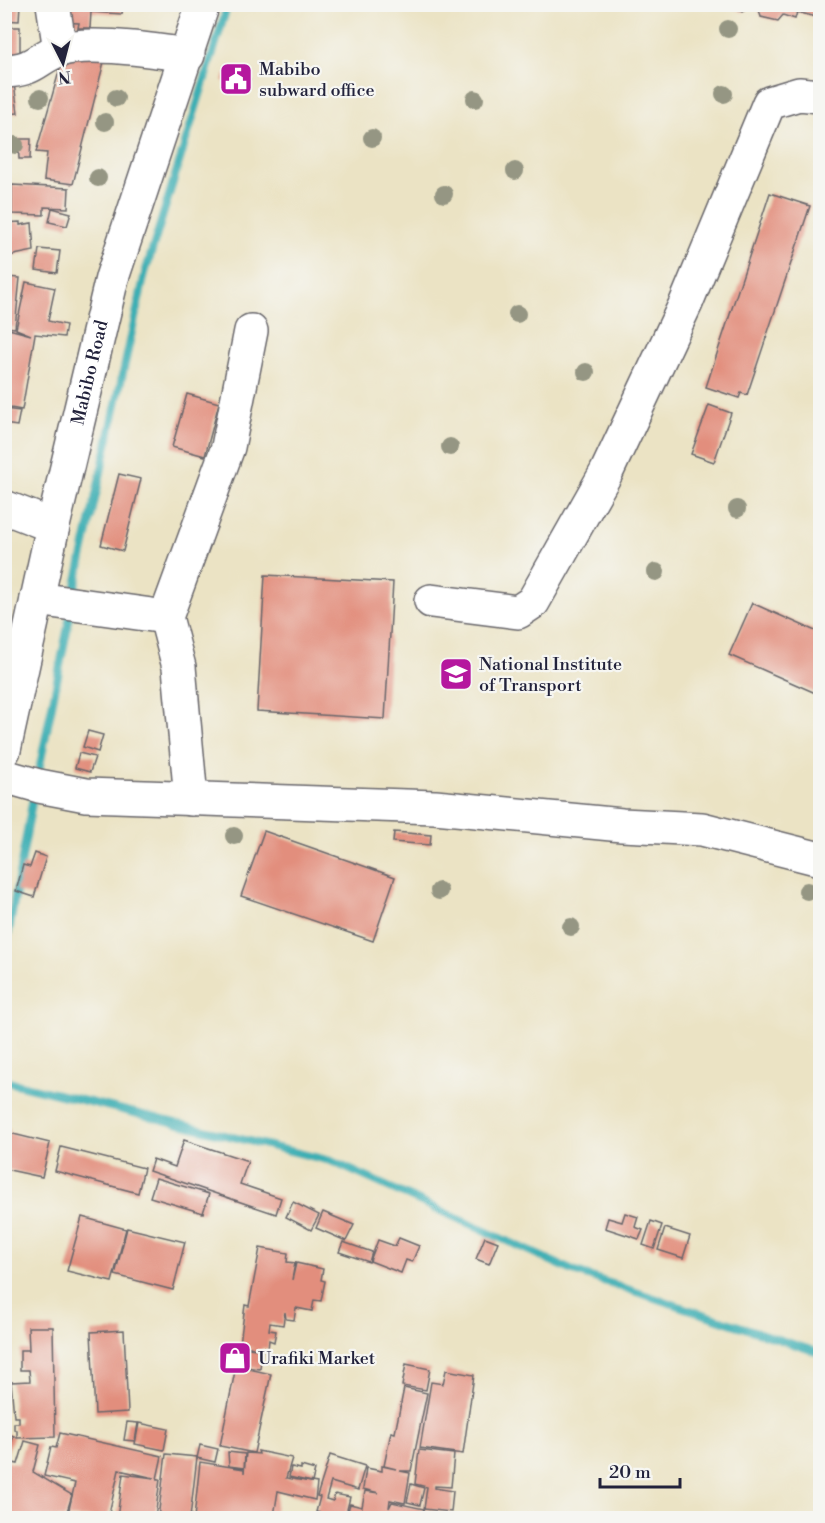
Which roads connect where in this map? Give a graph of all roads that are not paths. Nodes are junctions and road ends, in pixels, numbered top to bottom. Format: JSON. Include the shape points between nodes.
{"nodes":[{"id":1,"x":53,"y":4,"type":"edge"},
{"id":2,"x":203,"y":4,"type":"edge"},
{"id":3,"x":60,"y":50,"type":"junction"},
{"id":4,"x":188,"y":55,"type":"junction"},
{"id":5,"x":4,"y":71,"type":"edge"},
{"id":6,"x":820,"y":96,"type":"edge"},
{"id":7,"x":251,"y":331,"type":"dead end"},
{"id":8,"x":4,"y":507,"type":"edge"},
{"id":9,"x":53,"y":526,"type":"junction"},
{"id":10,"x":37,"y":599,"type":"junction"},
{"id":11,"x":431,"y":601,"type":"dead end"},
{"id":12,"x":166,"y":617,"type":"junction"},
{"id":13,"x":4,"y":750,"type":"edge"},
{"id":14,"x":4,"y":776,"type":"edge"},
{"id":15,"x":191,"y":799,"type":"junction"},
{"id":16,"x":820,"y":859,"type":"edge"}],
"edges":[{"from":1,"to":3,"type":"main road"},
{"from":2,"to":4,"type":"main road","name":"Mabibo Road"},
{"from":3,"to":4,"type":"main road","via":[[134,49]]},
{"from":3,"to":5,"type":"main road","via":[[31,68]]},
{"from":4,"to":9,"type":"main road","name":"Mabibo Road","via":[[112,278]]},
{"from":6,"to":11,"type":"main road","via":[[799,94],[769,103],[686,303],[606,473],[533,602],[518,612]]},
{"from":7,"to":12,"type":"main road","via":[[228,447]]},
{"from":8,"to":9,"type":"main road"},
{"from":9,"to":10,"type":"main road","name":"Mabibo Road"},
{"from":10,"to":12,"type":"main road"},
{"from":10,"to":13,"type":"main road","name":"Mabibo Road"},
{"from":12,"to":15,"type":"main road","via":[[179,667]]},
{"from":14,"to":15,"type":"main road","via":[[86,795]]},
{"from":15,"to":16,"type":"main road","via":[[435,807],[622,825],[702,828]]}]}
